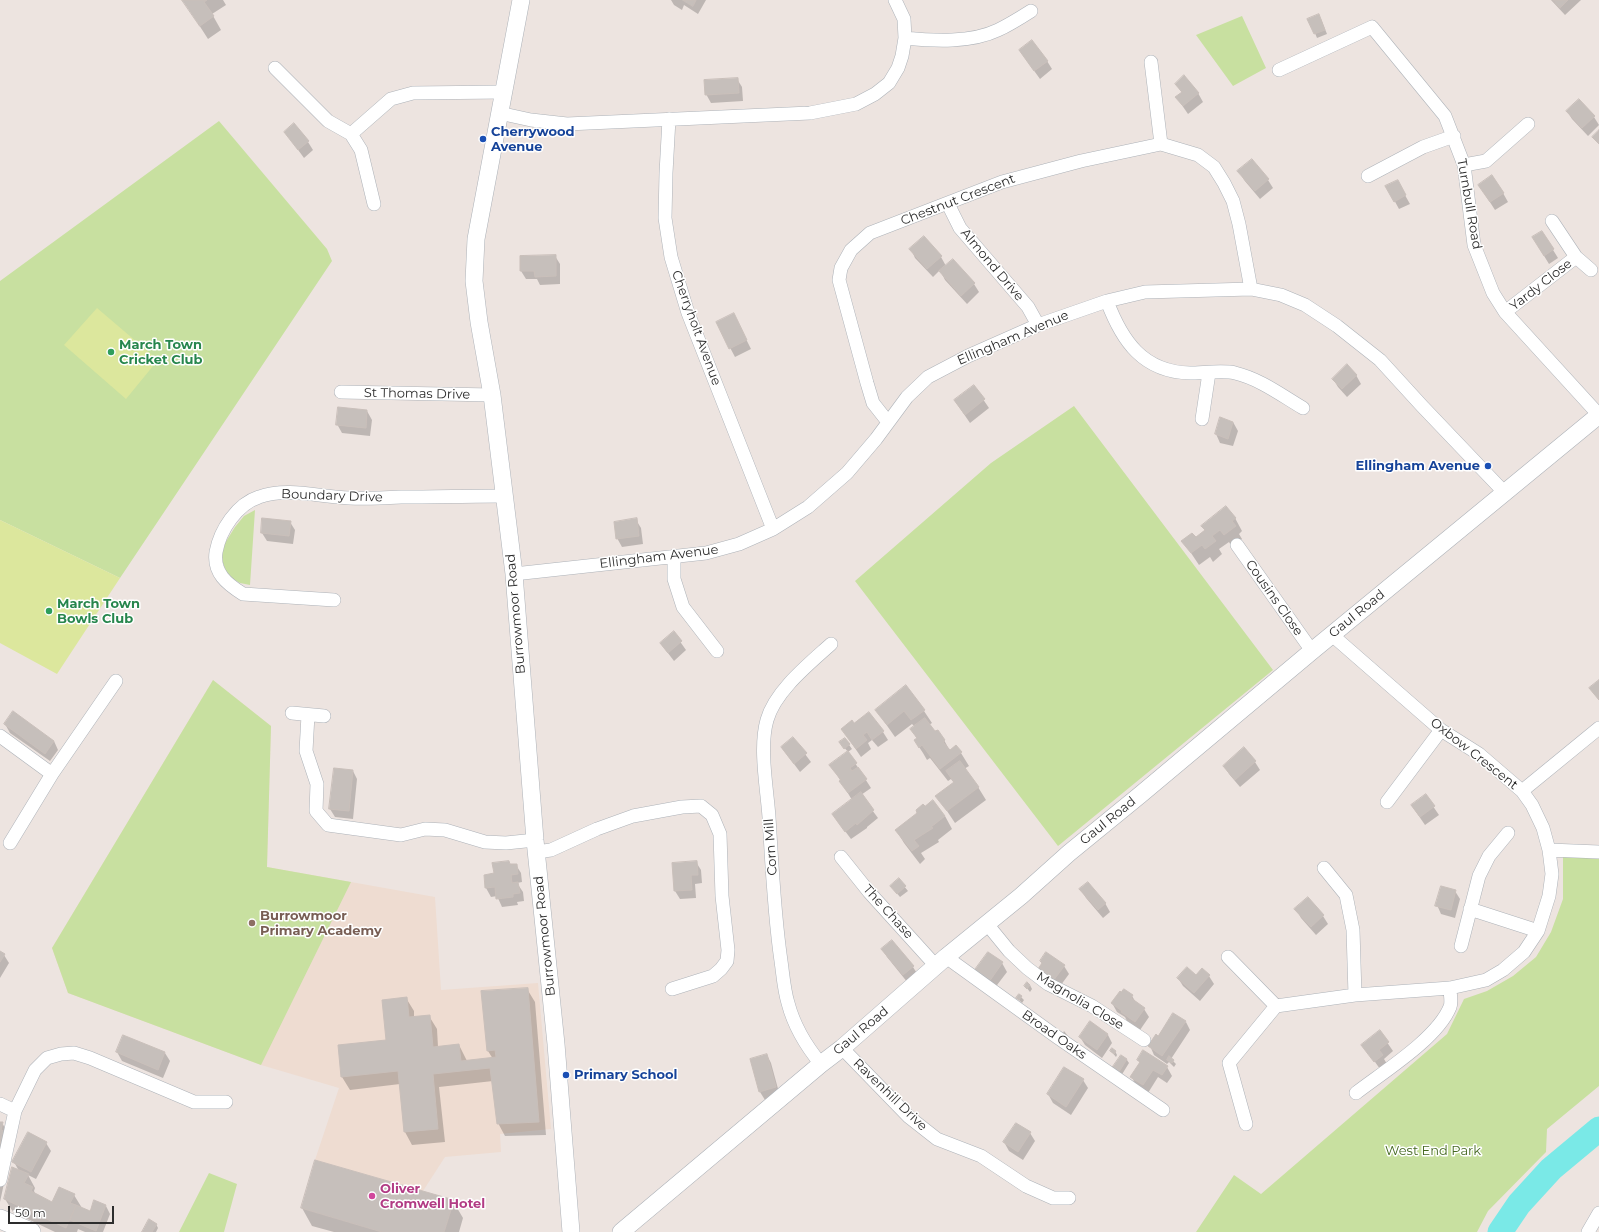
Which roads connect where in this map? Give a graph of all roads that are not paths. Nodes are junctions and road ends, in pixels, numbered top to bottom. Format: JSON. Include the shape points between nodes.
{"nodes":[{"id":1,"x":521,"y":0,"type":"edge"},
{"id":2,"x":895,"y":0,"type":"edge"},
{"id":3,"x":1031,"y":11,"type":"dead end"},
{"id":4,"x":905,"y":38,"type":"junction"},
{"id":5,"x":1151,"y":62,"type":"dead end"},
{"id":6,"x":275,"y":68,"type":"dead end"},
{"id":7,"x":1279,"y":70,"type":"dead end"},
{"id":8,"x":503,"y":92,"type":"junction"},
{"id":9,"x":499,"y":113,"type":"junction"},
{"id":10,"x":669,"y":119,"type":"junction"},
{"id":11,"x":1528,"y":124,"type":"dead end"},
{"id":12,"x":351,"y":134,"type":"junction"},
{"id":13,"x":1454,"y":136,"type":"junction"},
{"id":14,"x":1161,"y":144,"type":"junction"},
{"id":15,"x":1464,"y":165,"type":"junction"},
{"id":16,"x":1368,"y":176,"type":"dead end"},
{"id":17,"x":374,"y":204,"type":"dead end"},
{"id":18,"x":948,"y":204,"type":"junction"},
{"id":19,"x":1552,"y":221,"type":"dead end"},
{"id":20,"x":1576,"y":256,"type":"junction"},
{"id":21,"x":1591,"y":270,"type":"dead end"},
{"id":22,"x":1250,"y":289,"type":"junction"},
{"id":23,"x":1107,"y":301,"type":"junction"},
{"id":24,"x":1505,"y":312,"type":"junction"},
{"id":25,"x":1038,"y":325,"type":"junction"},
{"id":26,"x":1209,"y":373,"type":"junction"},
{"id":27,"x":341,"y":392,"type":"dead end"},
{"id":28,"x":492,"y":395,"type":"junction"},
{"id":29,"x":1303,"y":408,"type":"dead end"},
{"id":30,"x":1599,"y":415,"type":"edge"},
{"id":31,"x":1202,"y":419,"type":"dead end"},
{"id":32,"x":888,"y":422,"type":"junction"},
{"id":33,"x":1505,"y":493,"type":"junction"},
{"id":34,"x":504,"y":496,"type":"junction"},
{"id":35,"x":772,"y":529,"type":"junction"},
{"id":36,"x":1237,"y":545,"type":"dead end"},
{"id":37,"x":674,"y":556,"type":"junction"},
{"id":38,"x":514,"y":574,"type":"junction"},
{"id":39,"x":334,"y":600,"type":"dead end"},
{"id":40,"x":1332,"y":635,"type":"junction"},
{"id":41,"x":831,"y":644,"type":"dead end"},
{"id":42,"x":717,"y":651,"type":"dead end"},
{"id":43,"x":1312,"y":651,"type":"junction"},
{"id":44,"x":116,"y":681,"type":"dead end"},
{"id":45,"x":292,"y":713,"type":"dead end"},
{"id":46,"x":308,"y":716,"type":"junction"},
{"id":47,"x":324,"y":716,"type":"dead end"},
{"id":48,"x":1599,"y":728,"type":"edge"},
{"id":49,"x":1441,"y":730,"type":"junction"},
{"id":50,"x":0,"y":736,"type":"edge"},
{"id":51,"x":52,"y":774,"type":"junction"},
{"id":52,"x":1522,"y":791,"type":"junction"},
{"id":53,"x":1387,"y":802,"type":"dead end"},
{"id":54,"x":1508,"y":833,"type":"dead end"},
{"id":55,"x":10,"y":843,"type":"dead end"},
{"id":56,"x":535,"y":846,"type":"junction"},
{"id":57,"x":1549,"y":850,"type":"junction"},
{"id":58,"x":1599,"y":852,"type":"edge"},
{"id":59,"x":841,"y":857,"type":"dead end"},
{"id":60,"x":1324,"y":868,"type":"dead end"},
{"id":61,"x":1470,"y":908,"type":"junction"},
{"id":62,"x":987,"y":924,"type":"junction"},
{"id":63,"x":1538,"y":931,"type":"junction"},
{"id":64,"x":1461,"y":946,"type":"dead end"},
{"id":65,"x":1228,"y":957,"type":"dead end"},
{"id":66,"x":941,"y":962,"type":"junction"},
{"id":67,"x":1450,"y":988,"type":"junction"},
{"id":68,"x":672,"y":989,"type":"dead end"},
{"id":69,"x":1355,"y":995,"type":"junction"},
{"id":70,"x":1276,"y":1006,"type":"junction"},
{"id":71,"x":1144,"y":1040,"type":"dead end"},
{"id":72,"x":842,"y":1048,"type":"junction"},
{"id":73,"x":821,"y":1064,"type":"junction"},
{"id":74,"x":1356,"y":1093,"type":"dead end"},
{"id":75,"x":226,"y":1102,"type":"dead end"},
{"id":76,"x":0,"y":1104,"type":"edge"},
{"id":77,"x":1163,"y":1110,"type":"dead end"},
{"id":78,"x":15,"y":1111,"type":"junction"},
{"id":79,"x":1246,"y":1124,"type":"dead end"},
{"id":80,"x":0,"y":1180,"type":"edge"},
{"id":81,"x":1069,"y":1198,"type":"dead end"},
{"id":82,"x":1599,"y":1213,"type":"edge"},
{"id":83,"x":0,"y":1219,"type":"edge"},
{"id":84,"x":31,"y":1232,"type":"edge"},
{"id":85,"x":571,"y":1232,"type":"edge"},
{"id":86,"x":621,"y":1232,"type":"edge"},
{"id":87,"x":1588,"y":1232,"type":"edge"}],
"edges":[{"from":1,"to":8,"type":"street","name":"Burrowmoor Road"},
{"from":2,"to":4,"type":"street","via":[[904,19]]},
{"from":3,"to":4,"type":"street","via":[[997,31],[966,39]]},
{"from":4,"to":10,"type":"street","via":[[898,68],[889,83],[856,104],[810,113]]},
{"from":5,"to":14,"type":"street"},
{"from":6,"to":12,"type":"street","via":[[328,121]]},
{"from":7,"to":13,"type":"street","name":"Turnbull Road","via":[[1372,27],[1445,116]]},
{"from":8,"to":9,"type":"street","name":"Burrowmoor Road"},
{"from":8,"to":12,"type":"street","via":[[413,93],[398,97],[391,99]]},
{"from":9,"to":10,"type":"street","via":[[567,124]]},
{"from":9,"to":28,"type":"street","name":"Burrowmoor Road","via":[[476,239],[474,280]]},
{"from":10,"to":35,"type":"street","name":"Cherryholt Avenue","via":[[665,218],[671,257],[688,313]]},
{"from":11,"to":15,"type":"street","via":[[1486,160]]},
{"from":12,"to":17,"type":"street","via":[[361,150]]},
{"from":13,"to":15,"type":"street","name":"Turnbull Road"},
{"from":13,"to":16,"type":"street","via":[[1422,147]]},
{"from":14,"to":18,"type":"street","name":"Chestnut Crescent","via":[[1081,161],[1002,182]]},
{"from":14,"to":22,"type":"street","name":"Chestnut Crescent","via":[[1198,155],[1214,167],[1224,183],[1233,201],[1239,224]]},
{"from":15,"to":24,"type":"street","name":"Turnbull Road","via":[[1474,246],[1493,293]]},
{"from":18,"to":25,"type":"street","name":"Almond Drive","via":[[960,228],[1028,307]]},
{"from":18,"to":32,"type":"street","name":"Chestnut Crescent","via":[[870,233],[851,250],[841,268],[839,280],[867,384],[873,403]]},
{"from":19,"to":20,"type":"street","name":"Yardy Close"},
{"from":20,"to":21,"type":"street","name":"Yardy Close"},
{"from":20,"to":24,"type":"street","name":"Yardy Close"},
{"from":22,"to":23,"type":"street","name":"Ellingham Avenue","via":[[1145,292]]},
{"from":22,"to":33,"type":"street","name":"Ellingham Avenue","via":[[1281,295],[1306,305],[1380,360]]},
{"from":23,"to":25,"type":"street","name":"Ellingham Avenue"},
{"from":23,"to":26,"type":"street","via":[[1128,343],[1144,359],[1175,373]]},
{"from":24,"to":30,"type":"street","name":"Turnbull Road"},
{"from":25,"to":32,"type":"street","name":"Ellingham Avenue","via":[[928,377]]},
{"from":26,"to":29,"type":"street","via":[[1234,373],[1256,380]]},
{"from":26,"to":31,"type":"street"},
{"from":27,"to":28,"type":"street","name":"St Thomas Drive"},
{"from":28,"to":34,"type":"street","name":"Burrowmoor Road"},
{"from":30,"to":33,"type":"street","name":"Gaul Road"},
{"from":32,"to":35,"type":"street","name":"Ellingham Avenue","via":[[847,473],[808,508]]},
{"from":33,"to":40,"type":"street","name":"Gaul Road"},
{"from":34,"to":38,"type":"street","name":"Burrowmoor Road"},
{"from":34,"to":39,"type":"street","name":"Boundary Drive","via":[[349,498],[283,492],[259,497],[234,514],[218,545],[215,561],[222,579],[232,588],[243,594]]},
{"from":35,"to":37,"type":"street","name":"Ellingham Avenue","via":[[740,544],[706,553]]},
{"from":36,"to":43,"type":"street","name":"Cousins Close"},
{"from":37,"to":38,"type":"street","name":"Ellingham Avenue"},
{"from":37,"to":42,"type":"street","via":[[674,578],[683,607]]},
{"from":38,"to":56,"type":"street","name":"Burrowmoor Road"},
{"from":40,"to":43,"type":"street","name":"Gaul Road"},
{"from":40,"to":49,"type":"street","name":"Oxbow Crescent"},
{"from":41,"to":73,"type":"street","name":"Corn Mill","via":[[794,677],[773,706],[764,736],[764,767],[777,931],[788,1003],[796,1026],[808,1048]]},
{"from":43,"to":62,"type":"street","name":"Gaul Road"},
{"from":44,"to":51,"type":"street"},
{"from":45,"to":46,"type":"street"},
{"from":46,"to":47,"type":"street"},
{"from":46,"to":56,"type":"street","via":[[306,751],[317,784],[316,811],[328,825],[401,835],[425,829],[445,830],[486,842]]},
{"from":48,"to":52,"type":"street"},
{"from":49,"to":52,"type":"street","name":"Oxbow Crescent","via":[[1479,754]]},
{"from":49,"to":53,"type":"street"},
{"from":50,"to":51,"type":"street"},
{"from":51,"to":55,"type":"street"},
{"from":52,"to":57,"type":"street","name":"Oxbow Crescent","via":[[1543,828]]},
{"from":54,"to":61,"type":"street","via":[[1489,856],[1479,876]]},
{"from":56,"to":68,"type":"street","via":[[551,850],[633,816],[682,807],[701,806],[712,815],[720,834],[721,889],[727,960],[713,976]]},
{"from":56,"to":85,"type":"street","name":"Burrowmoor Road","via":[[556,1044]]},
{"from":57,"to":58,"type":"street"},
{"from":57,"to":63,"type":"street","name":"Oxbow Crescent","via":[[1552,874],[1549,896]]},
{"from":59,"to":66,"type":"street","name":"The Chase","via":[[869,892]]},
{"from":60,"to":69,"type":"street","via":[[1346,895],[1353,930]]},
{"from":61,"to":63,"type":"street"},
{"from":61,"to":64,"type":"street"},
{"from":62,"to":66,"type":"street","name":"Gaul Road"},
{"from":62,"to":71,"type":"street","name":"Magnolia Close","via":[[1009,951],[1048,984],[1092,1006]]},
{"from":63,"to":67,"type":"street","name":"Oxbow Crescent","via":[[1524,952],[1503,970],[1486,980]]},
{"from":65,"to":70,"type":"street"},
{"from":66,"to":72,"type":"street","name":"Gaul Road"},
{"from":66,"to":77,"type":"street","name":"Broad Oaks"},
{"from":67,"to":69,"type":"street","name":"Oxbow Crescent"},
{"from":67,"to":74,"type":"street","via":[[1450,1006],[1438,1025],[1422,1042]]},
{"from":69,"to":70,"type":"street","name":"Oxbow Crescent"},
{"from":70,"to":79,"type":"street","via":[[1229,1063]]},
{"from":72,"to":73,"type":"street","name":"Gaul Road"},
{"from":72,"to":81,"type":"street","name":"Ravenhill Drive","via":[[908,1117],[937,1139],[981,1156],[1026,1186],[1053,1198]]},
{"from":73,"to":86,"type":"street","name":"Gaul Road"},
{"from":75,"to":78,"type":"street","via":[[194,1102],[74,1053],[47,1058],[35,1070]]},
{"from":76,"to":78,"type":"street"},
{"from":78,"to":80,"type":"street"},
{"from":82,"to":87,"type":"street"},
{"from":83,"to":84,"type":"main road"}]}
